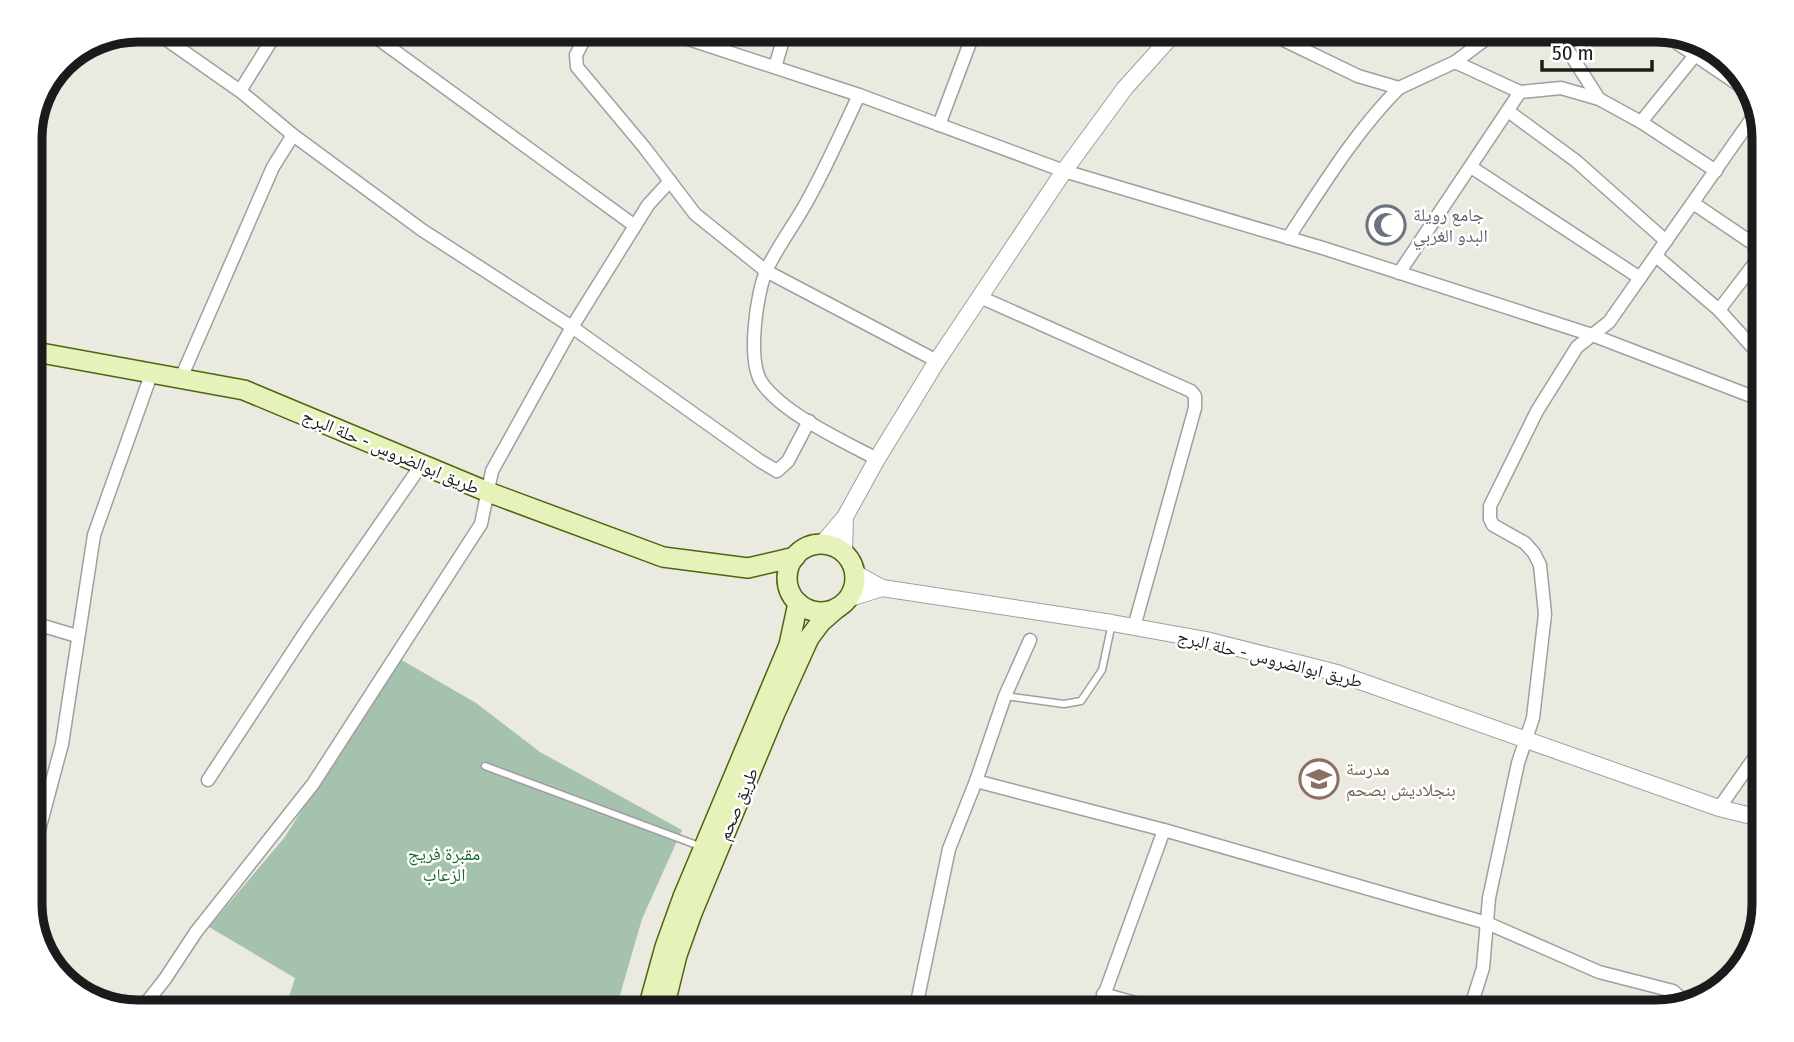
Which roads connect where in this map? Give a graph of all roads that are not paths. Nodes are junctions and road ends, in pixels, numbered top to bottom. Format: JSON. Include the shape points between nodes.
{"nodes":[{"id":1,"x":170,"y":42,"type":"edge"},
{"id":2,"x":271,"y":42,"type":"edge"},
{"id":3,"x":382,"y":42,"type":"edge"},
{"id":4,"x":583,"y":42,"type":"edge"},
{"id":5,"x":707,"y":42,"type":"edge"},
{"id":6,"x":782,"y":42,"type":"edge"},
{"id":7,"x":970,"y":42,"type":"edge"},
{"id":8,"x":1166,"y":42,"type":"edge"},
{"id":9,"x":1288,"y":42,"type":"edge"},
{"id":10,"x":1482,"y":42,"type":"edge"},
{"id":11,"x":1563,"y":42,"type":"edge"},
{"id":12,"x":1683,"y":46,"type":"edge"},
{"id":13,"x":1696,"y":54,"type":"junction"},
{"id":14,"x":1455,"y":62,"type":"junction"},
{"id":15,"x":775,"y":67,"type":"junction"},
{"id":16,"x":1731,"y":79,"type":"edge"},
{"id":17,"x":1399,"y":88,"type":"junction"},
{"id":18,"x":240,"y":91,"type":"junction"},
{"id":19,"x":1520,"y":92,"type":"junction"},
{"id":20,"x":859,"y":95,"type":"junction"},
{"id":21,"x":1599,"y":99,"type":"junction"},
{"id":22,"x":1508,"y":111,"type":"junction"},
{"id":23,"x":1750,"y":121,"type":"edge"},
{"id":24,"x":1641,"y":122,"type":"junction"},
{"id":25,"x":939,"y":125,"type":"junction"},
{"id":26,"x":293,"y":135,"type":"junction"},
{"id":27,"x":1472,"y":167,"type":"junction"},
{"id":28,"x":1064,"y":171,"type":"junction"},
{"id":29,"x":1716,"y":171,"type":"junction"},
{"id":30,"x":670,"y":181,"type":"junction"},
{"id":31,"x":1693,"y":203,"type":"junction"},
{"id":32,"x":635,"y":226,"type":"junction"},
{"id":33,"x":1288,"y":238,"type":"junction"},
{"id":34,"x":1667,"y":241,"type":"junction"},
{"id":35,"x":1752,"y":243,"type":"edge"},
{"id":36,"x":1656,"y":256,"type":"junction"},
{"id":37,"x":1752,"y":267,"type":"edge"},
{"id":38,"x":766,"y":271,"type":"junction"},
{"id":39,"x":1399,"y":273,"type":"junction"},
{"id":40,"x":1640,"y":278,"type":"junction"},
{"id":41,"x":980,"y":297,"type":"junction"},
{"id":42,"x":1719,"y":310,"type":"junction"},
{"id":43,"x":572,"y":327,"type":"junction"},
{"id":44,"x":1592,"y":335,"type":"junction"},
{"id":45,"x":1752,"y":347,"type":"edge"},
{"id":46,"x":42,"y":353,"type":"edge"},
{"id":47,"x":937,"y":361,"type":"junction"},
{"id":48,"x":152,"y":372,"type":"junction"},
{"id":49,"x":181,"y":378,"type":"junction"},
{"id":50,"x":1752,"y":396,"type":"edge"},
{"id":51,"x":809,"y":421,"type":"junction"},
{"id":52,"x":877,"y":459,"type":"junction"},
{"id":53,"x":422,"y":464,"type":"junction"},
{"id":54,"x":488,"y":492,"type":"junction"},
{"id":55,"x":845,"y":517,"type":"junction"},
{"id":56,"x":822,"y":544,"type":"junction"},
{"id":57,"x":844,"y":553,"type":"junction"},
{"id":58,"x":794,"y":557,"type":"junction"},
{"id":59,"x":748,"y":568,"type":"junction"},
{"id":60,"x":855,"y":573,"type":"junction"},
{"id":61,"x":882,"y":588,"type":"junction"},
{"id":62,"x":793,"y":595,"type":"junction"},
{"id":63,"x":842,"y":603,"type":"junction"},
{"id":64,"x":1112,"y":623,"type":"junction"},
{"id":65,"x":42,"y":626,"type":"edge"},
{"id":66,"x":1134,"y":627,"type":"junction"},
{"id":67,"x":77,"y":636,"type":"junction"},
{"id":68,"x":1030,"y":640,"type":"dead end"},
{"id":69,"x":1005,"y":696,"type":"junction"},
{"id":70,"x":1526,"y":739,"type":"junction"},
{"id":71,"x":1752,"y":761,"type":"edge"},
{"id":72,"x":485,"y":766,"type":"dead end"},
{"id":73,"x":208,"y":780,"type":"dead end"},
{"id":74,"x":976,"y":781,"type":"junction"},
{"id":75,"x":1719,"y":807,"type":"junction"},
{"id":76,"x":1752,"y":816,"type":"edge"},
{"id":77,"x":42,"y":819,"type":"edge"},
{"id":78,"x":1164,"y":830,"type":"junction"},
{"id":79,"x":704,"y":848,"type":"junction"},
{"id":80,"x":1487,"y":923,"type":"junction"},
{"id":81,"x":1104,"y":994,"type":"junction"},
{"id":82,"x":1680,"y":997,"type":"edge"},
{"id":83,"x":148,"y":1000,"type":"edge"},
{"id":84,"x":651,"y":1000,"type":"edge"},
{"id":85,"x":666,"y":1000,"type":"edge"},
{"id":86,"x":918,"y":1000,"type":"edge"},
{"id":87,"x":1102,"y":1000,"type":"edge"},
{"id":88,"x":1125,"y":1000,"type":"edge"},
{"id":89,"x":1473,"y":1000,"type":"edge"}],
"edges":[{"from":1,"to":18,"type":"street"},
{"from":2,"to":18,"type":"street"},
{"from":3,"to":32,"type":"street"},
{"from":4,"to":30,"type":"street","via":[[576,55],[577,67]]},
{"from":5,"to":15,"type":"street"},
{"from":6,"to":15,"type":"street"},
{"from":7,"to":25,"type":"street"},
{"from":8,"to":28,"type":"street","via":[[1125,88]]},
{"from":9,"to":17,"type":"street","via":[[1358,76]]},
{"from":10,"to":14,"type":"street"},
{"from":11,"to":21,"type":"street"},
{"from":12,"to":13,"type":"street"},
{"from":13,"to":16,"type":"street"},
{"from":13,"to":24,"type":"street"},
{"from":14,"to":17,"type":"street"},
{"from":14,"to":19,"type":"street"},
{"from":15,"to":20,"type":"street"},
{"from":17,"to":33,"type":"street","via":[[1344,156]]},
{"from":18,"to":26,"type":"street"},
{"from":19,"to":21,"type":"street","via":[[1561,88]]},
{"from":19,"to":22,"type":"street"},
{"from":20,"to":25,"type":"street"},
{"from":20,"to":38,"type":"street","via":[[810,196]]},
{"from":21,"to":24,"type":"street"},
{"from":22,"to":27,"type":"street"},
{"from":22,"to":34,"type":"street","via":[[1576,161]]},
{"from":23,"to":29,"type":"street"},
{"from":24,"to":29,"type":"street"},
{"from":25,"to":28,"type":"street"},
{"from":26,"to":43,"type":"street","via":[[422,230]]},
{"from":26,"to":49,"type":"street","via":[[273,167]]},
{"from":27,"to":39,"type":"street"},
{"from":27,"to":40,"type":"street"},
{"from":28,"to":33,"type":"street"},
{"from":28,"to":41,"type":"street"},
{"from":29,"to":31,"type":"street"},
{"from":30,"to":32,"type":"street"},
{"from":30,"to":38,"type":"street","via":[[695,214]]},
{"from":31,"to":34,"type":"street"},
{"from":31,"to":35,"type":"street"},
{"from":32,"to":43,"type":"street"},
{"from":33,"to":39,"type":"street"},
{"from":34,"to":36,"type":"street"},
{"from":36,"to":40,"type":"street"},
{"from":36,"to":42,"type":"street"},
{"from":37,"to":42,"type":"street"},
{"from":38,"to":47,"type":"street"},
{"from":38,"to":51,"type":"street","via":[[753,350],[760,380],[776,400]]},
{"from":39,"to":44,"type":"street"},
{"from":40,"to":44,"type":"street","via":[[1609,322]]},
{"from":41,"to":47,"type":"street"},
{"from":41,"to":66,"type":"street","via":[[1195,396]]},
{"from":42,"to":45,"type":"street"},
{"from":43,"to":51,"type":"street","via":[[777,471],[788,461]]},
{"from":43,"to":54,"type":"street","via":[[492,471]]},
{"from":44,"to":50,"type":"street"},
{"from":44,"to":70,"type":"street","via":[[1577,347],[1537,411],[1489,512],[1493,525],[1534,553],[1543,578],[1545,614],[1533,718]]},
{"from":46,"to":48,"type":"main road","name":"طريق ابوالضروس - حلة البرج"},
{"from":47,"to":52,"type":"street"},
{"from":48,"to":49,"type":"main road","name":"طريق ابوالضروس - حلة البرج"},
{"from":48,"to":67,"type":"street","via":[[94,535]]},
{"from":49,"to":53,"type":"main road","name":"طريق ابوالضروس - حلة البرج","via":[[244,390]]},
{"from":51,"to":52,"type":"street"},
{"from":52,"to":55,"type":"street"},
{"from":53,"to":54,"type":"main road","name":"طريق ابوالضروس - حلة البرج"},
{"from":53,"to":73,"type":"street"},
{"from":54,"to":59,"type":"main road","name":"طريق ابوالضروس - حلة البرج","via":[[663,557]]},
{"from":54,"to":83,"type":"street","via":[[481,524],[313,785],[196,932]]},
{"from":55,"to":56,"type":"street"},
{"from":55,"to":57,"type":"street"},
{"from":56,"to":57,"type":"main road"},
{"from":56,"to":58,"type":"main road"},
{"from":57,"to":60,"type":"main road"},
{"from":58,"to":59,"type":"main road","name":"طريق ابوالضروس - حلة البرج"},
{"from":58,"to":62,"type":"main road","via":[[789,566]]},
{"from":59,"to":62,"type":"main road","name":"طريق ابوالضروس - حلة البرج"},
{"from":60,"to":61,"type":"street","name":"طريق ابوالضروس - حلة البرج"},
{"from":60,"to":63,"type":"main road","via":[[853,587]]},
{"from":61,"to":63,"type":"street","name":"طريق ابوالضروس - حلة البرج"},
{"from":61,"to":64,"type":"street","name":"طريق ابوالضروس - حلة البرج"},
{"from":62,"to":63,"type":"main road","via":[[810,610],[824,612]]},
{"from":62,"to":79,"type":"main road","name":"طريق صحم","via":[[789,645]]},
{"from":63,"to":85,"type":"main road","name":"طريق صحم","via":[[809,638],[775,713],[692,913]]},
{"from":64,"to":66,"type":"street","name":"طريق ابوالضروس - حلة البرج"},
{"from":64,"to":69,"type":"lane","via":[[1102,670],[1080,701],[1064,704]]},
{"from":65,"to":67,"type":"street"},
{"from":66,"to":70,"type":"street","name":"طريق ابوالضروس - حلة البرج","via":[[1337,673]]},
{"from":67,"to":77,"type":"street","via":[[62,744]]},
{"from":68,"to":69,"type":"street"},
{"from":69,"to":74,"type":"street"},
{"from":70,"to":75,"type":"street","name":"طريق ابوالضروس - حلة البرج"},
{"from":70,"to":80,"type":"street"},
{"from":71,"to":75,"type":"street"},
{"from":72,"to":79,"type":"lane"},
{"from":74,"to":78,"type":"street"},
{"from":74,"to":86,"type":"street","via":[[949,849]]},
{"from":75,"to":76,"type":"street","name":"طريق ابوالضروس - حلة البرج"},
{"from":78,"to":80,"type":"street"},
{"from":78,"to":81,"type":"street"},
{"from":79,"to":84,"type":"main road","name":"طريق صحم","via":[[665,947]]},
{"from":80,"to":82,"type":"street","via":[[1599,972],[1673,991]]},
{"from":80,"to":89,"type":"street","via":[[1483,968]]},
{"from":81,"to":87,"type":"street"},
{"from":81,"to":88,"type":"street"}]}
